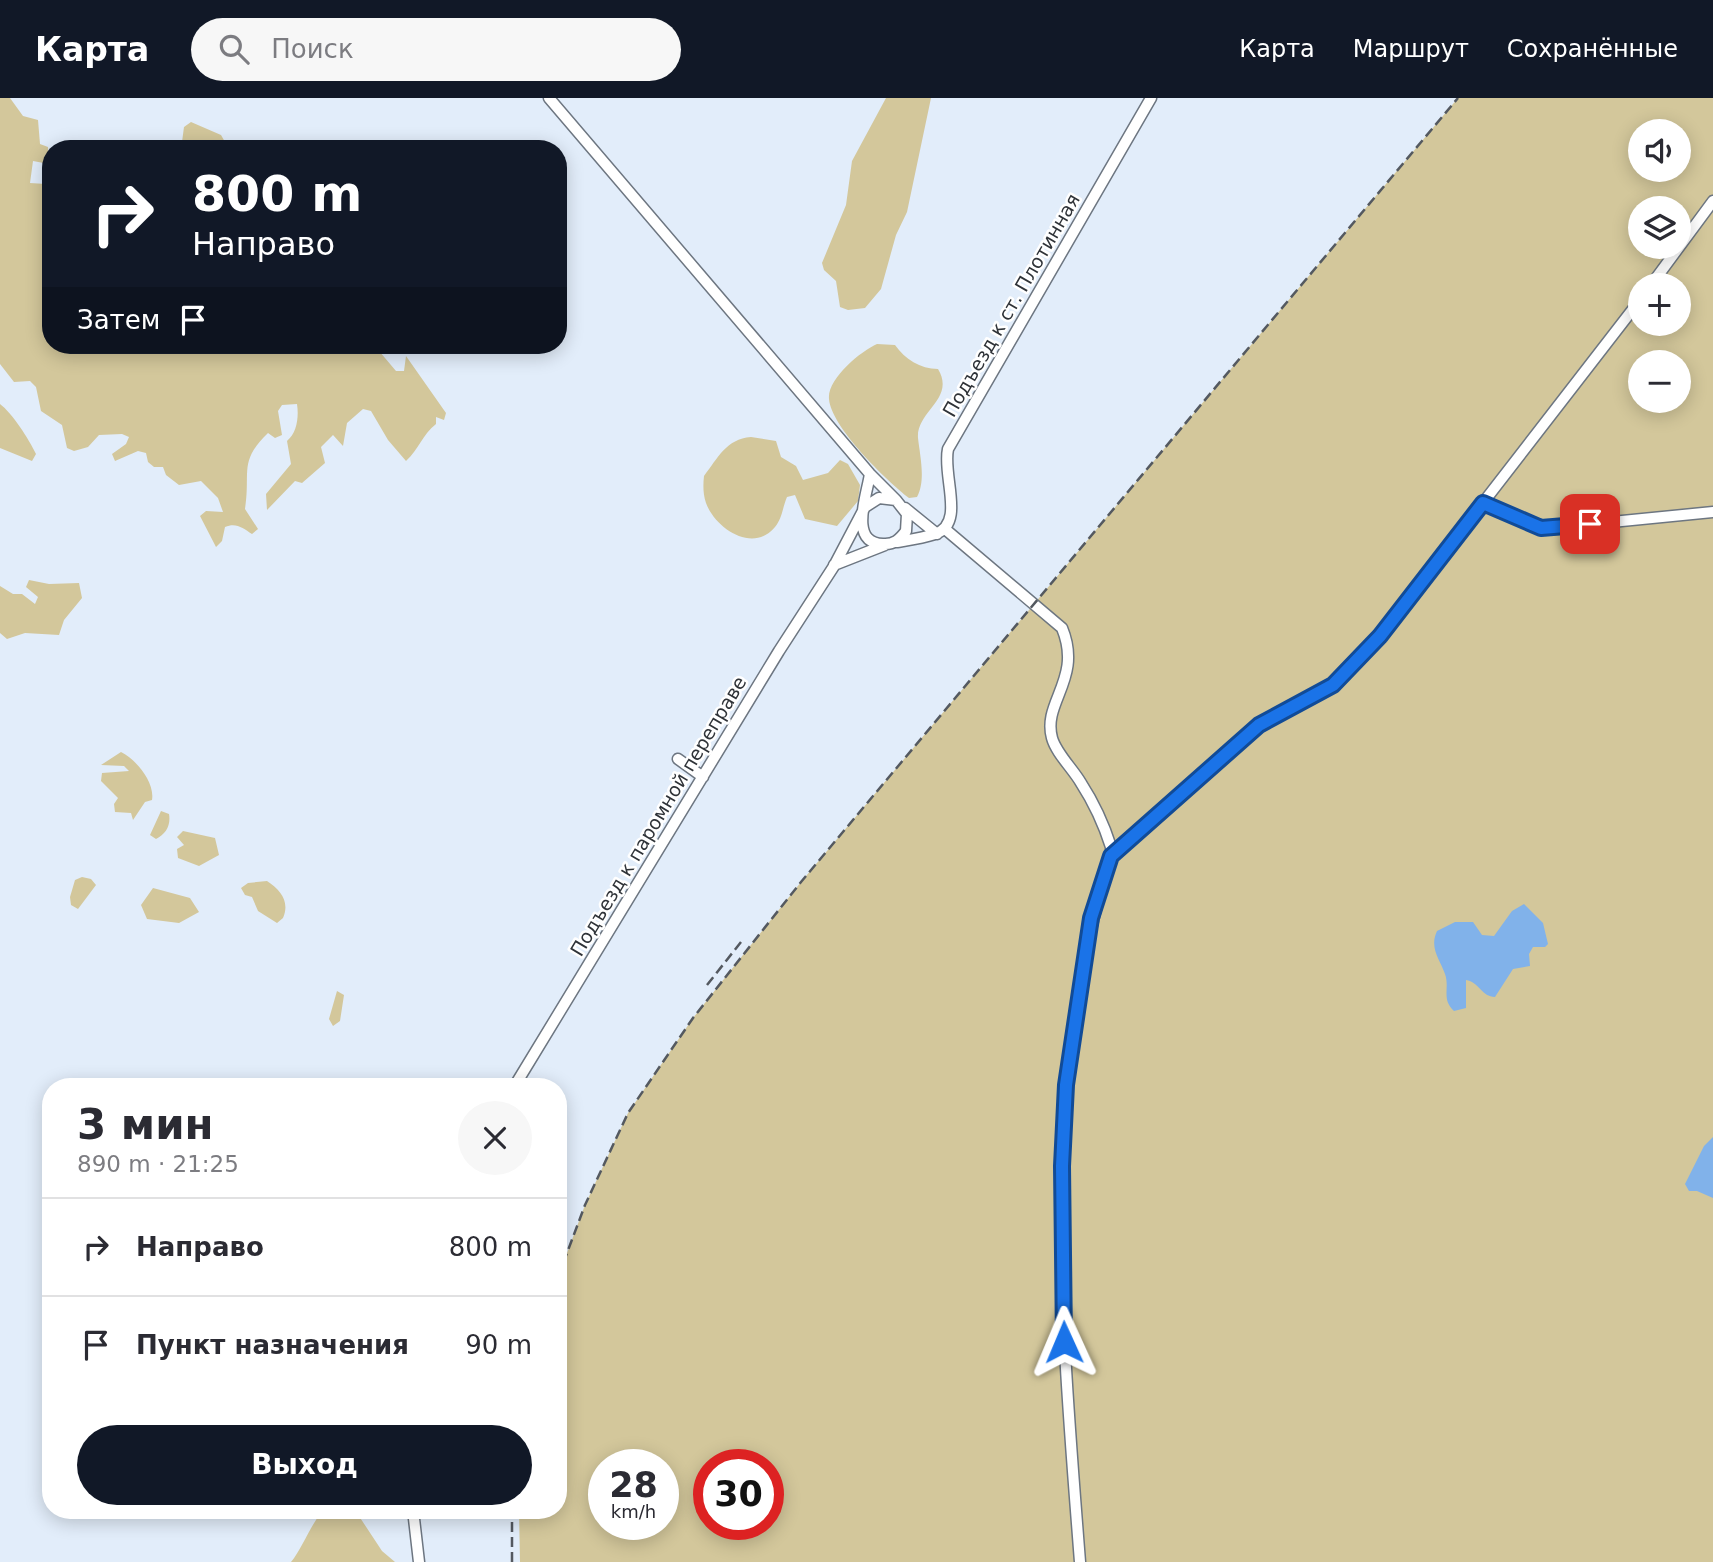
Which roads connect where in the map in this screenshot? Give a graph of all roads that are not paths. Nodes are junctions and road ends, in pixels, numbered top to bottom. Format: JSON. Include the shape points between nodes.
{"nodes":[{"id":1,"x":550,"y":98,"type":"edge"},
{"id":2,"x":1151,"y":98,"type":"edge"},
{"id":3,"x":1713,"y":201,"type":"edge"},
{"id":4,"x":1660,"y":273,"type":"edge"},
{"id":5,"x":1628,"y":316,"type":"edge"},
{"id":6,"x":870,"y":474,"type":"junction"},
{"id":7,"x":900,"y":503,"type":"junction"},
{"id":8,"x":1483,"y":503,"type":"junction"},
{"id":9,"x":865,"y":507,"type":"junction"},
{"id":10,"x":1713,"y":512,"type":"edge"},
{"id":11,"x":941,"y":531,"type":"junction"},
{"id":12,"x":889,"y":544,"type":"junction"},
{"id":13,"x":834,"y":566,"type":"junction"},
{"id":14,"x":678,"y":759,"type":"dead end"},
{"id":15,"x":703,"y":777,"type":"junction"},
{"id":16,"x":1111,"y":856,"type":"junction"},
{"id":17,"x":519,"y":1078,"type":"edge"},
{"id":18,"x":414,"y":1519,"type":"edge"},
{"id":19,"x":419,"y":1562,"type":"edge"},
{"id":20,"x":1080,"y":1562,"type":"edge"}],
"edges":[{"from":1,"to":6,"type":"street"},
{"from":2,"to":11,"type":"street","name":"Подъезд к ст. Плотинная","via":[[948,449],[946,474],[953,516]]},
{"from":3,"to":4,"type":"street"},
{"from":5,"to":8,"type":"street"},
{"from":6,"to":7,"type":"street"},
{"from":6,"to":9,"type":"street"},
{"from":7,"to":9,"type":"street","via":[[879,498]]},
{"from":7,"to":11,"type":"street"},
{"from":7,"to":12,"type":"street","via":[[908,522],[906,531]]},
{"from":8,"to":10,"type":"street","via":[[1541,528]]},
{"from":8,"to":16,"type":"street","via":[[1380,636],[1333,685],[1259,725]]},
{"from":9,"to":12,"type":"street","via":[[864,532],[869,539]]},
{"from":9,"to":13,"type":"street","name":"Подъезд к паромной переправе"},
{"from":11,"to":12,"type":"street"},
{"from":11,"to":16,"type":"street","via":[[1062,628],[1071,663],[1052,721],[1052,738],[1104,827]]},
{"from":12,"to":13,"type":"street"},
{"from":13,"to":15,"type":"street","name":"Подъезд к паромной переправе"},
{"from":14,"to":15,"type":"street"},
{"from":15,"to":17,"type":"street","name":"Подъезд к паромной переправе"},
{"from":16,"to":20,"type":"street","via":[[1091,918],[1079,986],[1063,1153],[1065,1357]]},
{"from":18,"to":19,"type":"street"}]}
